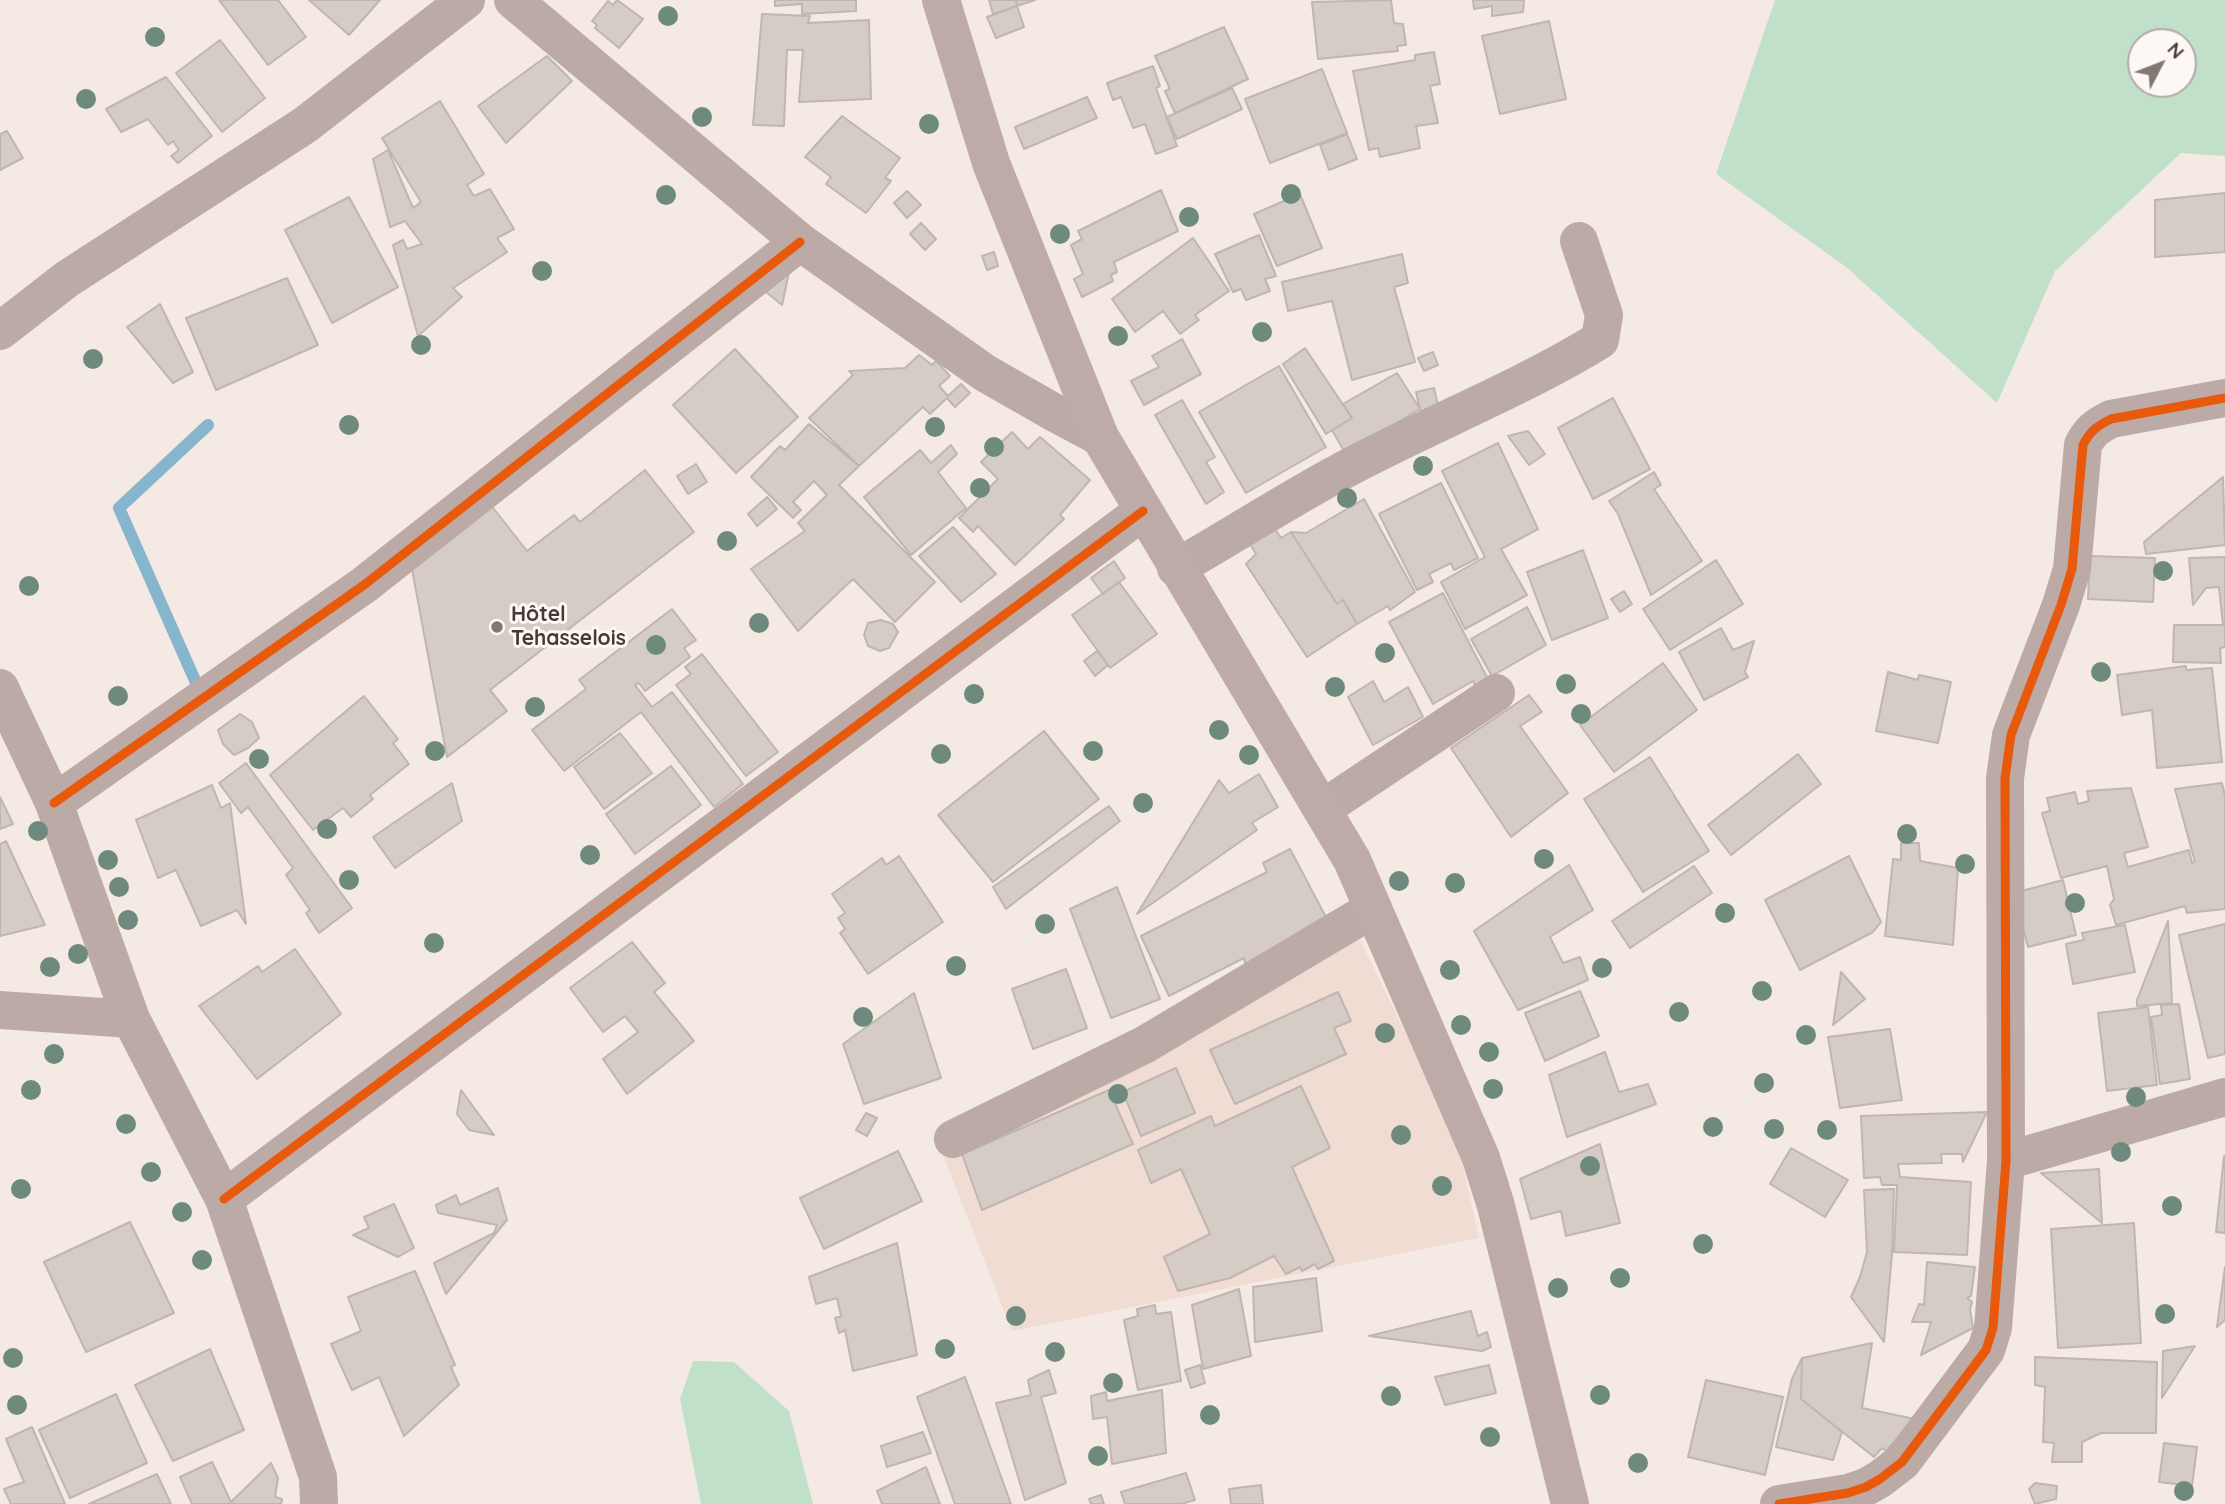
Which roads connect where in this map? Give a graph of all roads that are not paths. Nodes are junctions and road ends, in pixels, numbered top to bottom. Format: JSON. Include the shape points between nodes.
{"nodes":[{"id":1,"x":466,"y":0,"type":"edge"},
{"id":2,"x":513,"y":0,"type":"edge"},
{"id":3,"x":941,"y":0,"type":"edge"},
{"id":4,"x":1579,"y":241,"type":"dead end"},
{"id":5,"x":800,"y":242,"type":"junction"},
{"id":6,"x":0,"y":331,"type":"edge"},
{"id":7,"x":2225,"y":398,"type":"edge"},
{"id":8,"x":1100,"y":436,"type":"junction"},
{"id":9,"x":1143,"y":511,"type":"junction"},
{"id":10,"x":1176,"y":568,"type":"junction"},
{"id":11,"x":0,"y":688,"type":"edge"},
{"id":12,"x":1496,"y":694,"type":"dead end"},
{"id":13,"x":54,"y":803,"type":"junction"},
{"id":14,"x":1322,"y":809,"type":"junction"},
{"id":15,"x":1373,"y":909,"type":"junction"},
{"id":16,"x":0,"y":1010,"type":"edge"},
{"id":17,"x":131,"y":1018,"type":"junction"},
{"id":18,"x":2225,"y":1097,"type":"edge"},
{"id":19,"x":953,"y":1139,"type":"dead end"},
{"id":20,"x":2006,"y":1161,"type":"junction"},
{"id":21,"x":224,"y":1199,"type":"junction"},
{"id":22,"x":319,"y":1504,"type":"edge"},
{"id":23,"x":1570,"y":1504,"type":"edge"},
{"id":24,"x":1779,"y":1504,"type":"edge"}],
"edges":[{"from":1,"to":6,"type":"street","via":[[305,125],[67,279]]},
{"from":2,"to":5,"type":"street"},
{"from":3,"to":8,"type":"main road","via":[[991,163]]},
{"from":4,"to":10,"type":"street","via":[[1604,315],[1600,340],[1460,415],[1343,470]]},
{"from":5,"to":8,"type":"street","via":[[985,373]]},
{"from":5,"to":13,"type":"street","via":[[364,585]]},
{"from":7,"to":20,"type":"street","via":[[2111,419],[2089,433],[2083,445],[2073,569],[2011,735],[2005,778]]},
{"from":8,"to":9,"type":"main road"},
{"from":9,"to":10,"type":"main road"},
{"from":9,"to":21,"type":"street"},
{"from":10,"to":14,"type":"main road"},
{"from":11,"to":13,"type":"street"},
{"from":12,"to":14,"type":"street"},
{"from":13,"to":17,"type":"street"},
{"from":14,"to":15,"type":"main road","via":[[1352,860]]},
{"from":15,"to":19,"type":"street","via":[[1144,1045]]},
{"from":15,"to":23,"type":"main road","via":[[1481,1158]]},
{"from":16,"to":17,"type":"street"},
{"from":17,"to":21,"type":"street"},
{"from":18,"to":20,"type":"street"},
{"from":20,"to":24,"type":"street","via":[[1993,1328],[1986,1350],[1902,1462],[1880,1479],[1847,1493]]},
{"from":21,"to":22,"type":"street","via":[[318,1477]]}]}
